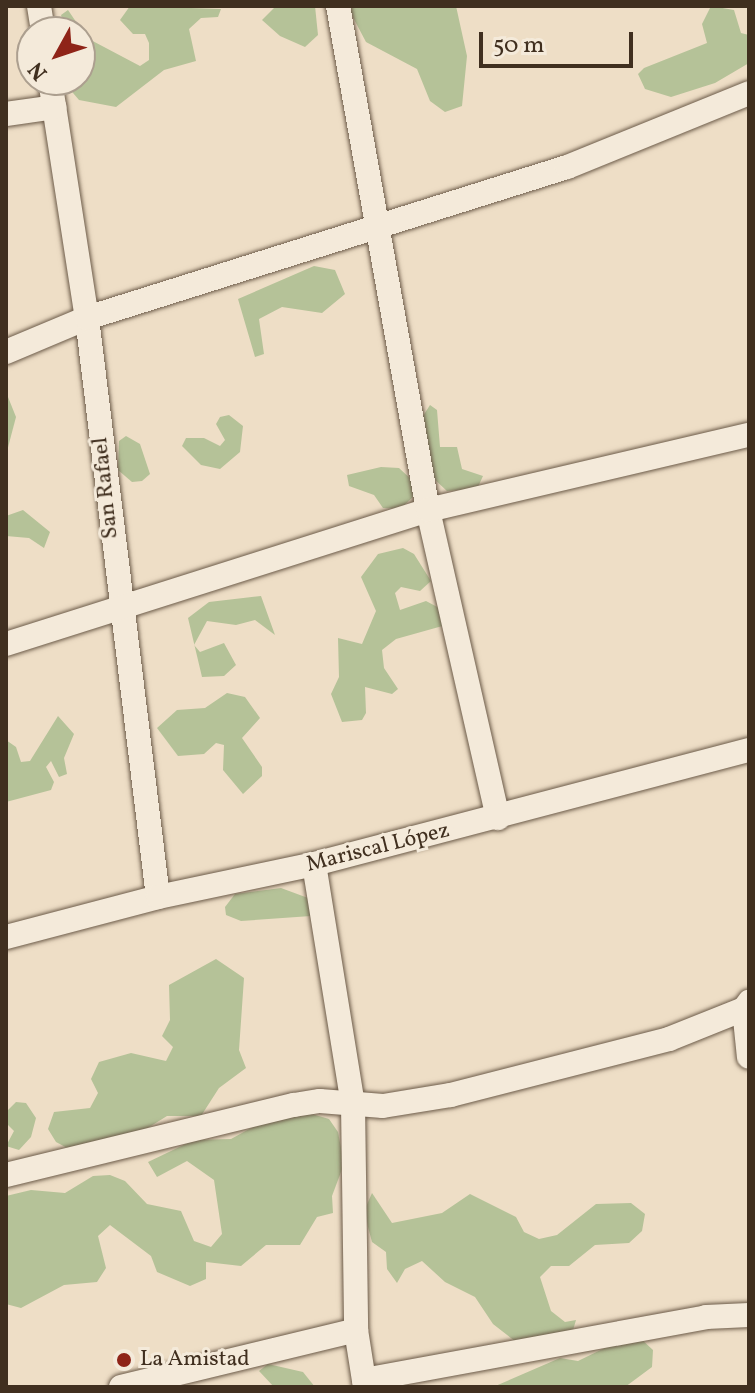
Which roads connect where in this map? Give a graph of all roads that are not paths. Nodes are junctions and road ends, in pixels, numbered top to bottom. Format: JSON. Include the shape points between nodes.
{"nodes":[{"id":1,"x":338,"y":6,"type":"edge"},
{"id":2,"x":749,"y":93,"type":"edge"},
{"id":3,"x":53,"y":96,"type":"edge"},
{"id":4,"x":55,"y":107,"type":"junction"},
{"id":5,"x":6,"y":114,"type":"edge"},
{"id":6,"x":382,"y":229,"type":"junction"},
{"id":7,"x":87,"y":318,"type":"junction"},
{"id":8,"x":6,"y":352,"type":"edge"},
{"id":9,"x":749,"y":435,"type":"edge"},
{"id":10,"x":428,"y":510,"type":"junction"},
{"id":11,"x":120,"y":609,"type":"junction"},
{"id":12,"x":6,"y":644,"type":"edge"},
{"id":13,"x":749,"y":750,"type":"edge"},
{"id":14,"x":498,"y":818,"type":"junction"},
{"id":15,"x":314,"y":864,"type":"junction"},
{"id":16,"x":158,"y":897,"type":"junction"},
{"id":17,"x":6,"y":937,"type":"edge"},
{"id":18,"x":746,"y":1006,"type":"edge"},
{"id":19,"x":749,"y":1057,"type":"edge"},
{"id":20,"x":353,"y":1104,"type":"junction"},
{"id":21,"x":6,"y":1175,"type":"edge"},
{"id":22,"x":749,"y":1315,"type":"edge"},
{"id":23,"x":356,"y":1330,"type":"junction"},
{"id":24,"x":364,"y":1383,"type":"edge"},
{"id":25,"x":121,"y":1387,"type":"edge"}],
"edges":[{"from":1,"to":6,"type":"street"},
{"from":2,"to":6,"type":"street","via":[[567,167]]},
{"from":3,"to":4,"type":"street","name":"San Rafael"},
{"from":4,"to":5,"type":"street"},
{"from":4,"to":7,"type":"street","name":"San Rafael"},
{"from":6,"to":7,"type":"street"},
{"from":6,"to":10,"type":"street"},
{"from":7,"to":8,"type":"street"},
{"from":7,"to":11,"type":"street","name":"San Rafael"},
{"from":9,"to":10,"type":"street"},
{"from":10,"to":11,"type":"street"},
{"from":10,"to":14,"type":"street"},
{"from":11,"to":12,"type":"street"},
{"from":11,"to":16,"type":"street","name":"San Rafael"},
{"from":13,"to":14,"type":"street","name":"Mariscal López"},
{"from":14,"to":15,"type":"street","name":"Mariscal López"},
{"from":15,"to":16,"type":"street","name":"Mariscal López"},
{"from":15,"to":20,"type":"street"},
{"from":16,"to":17,"type":"street","name":"Mariscal López"},
{"from":18,"to":19,"type":"street"},
{"from":18,"to":20,"type":"street","via":[[669,1039],[451,1095],[383,1106]]},
{"from":20,"to":21,"type":"street","via":[[294,1105]]},
{"from":20,"to":23,"type":"street"},
{"from":22,"to":24,"type":"street","via":[[706,1317]]},
{"from":23,"to":24,"type":"street"},
{"from":23,"to":25,"type":"street"}]}
